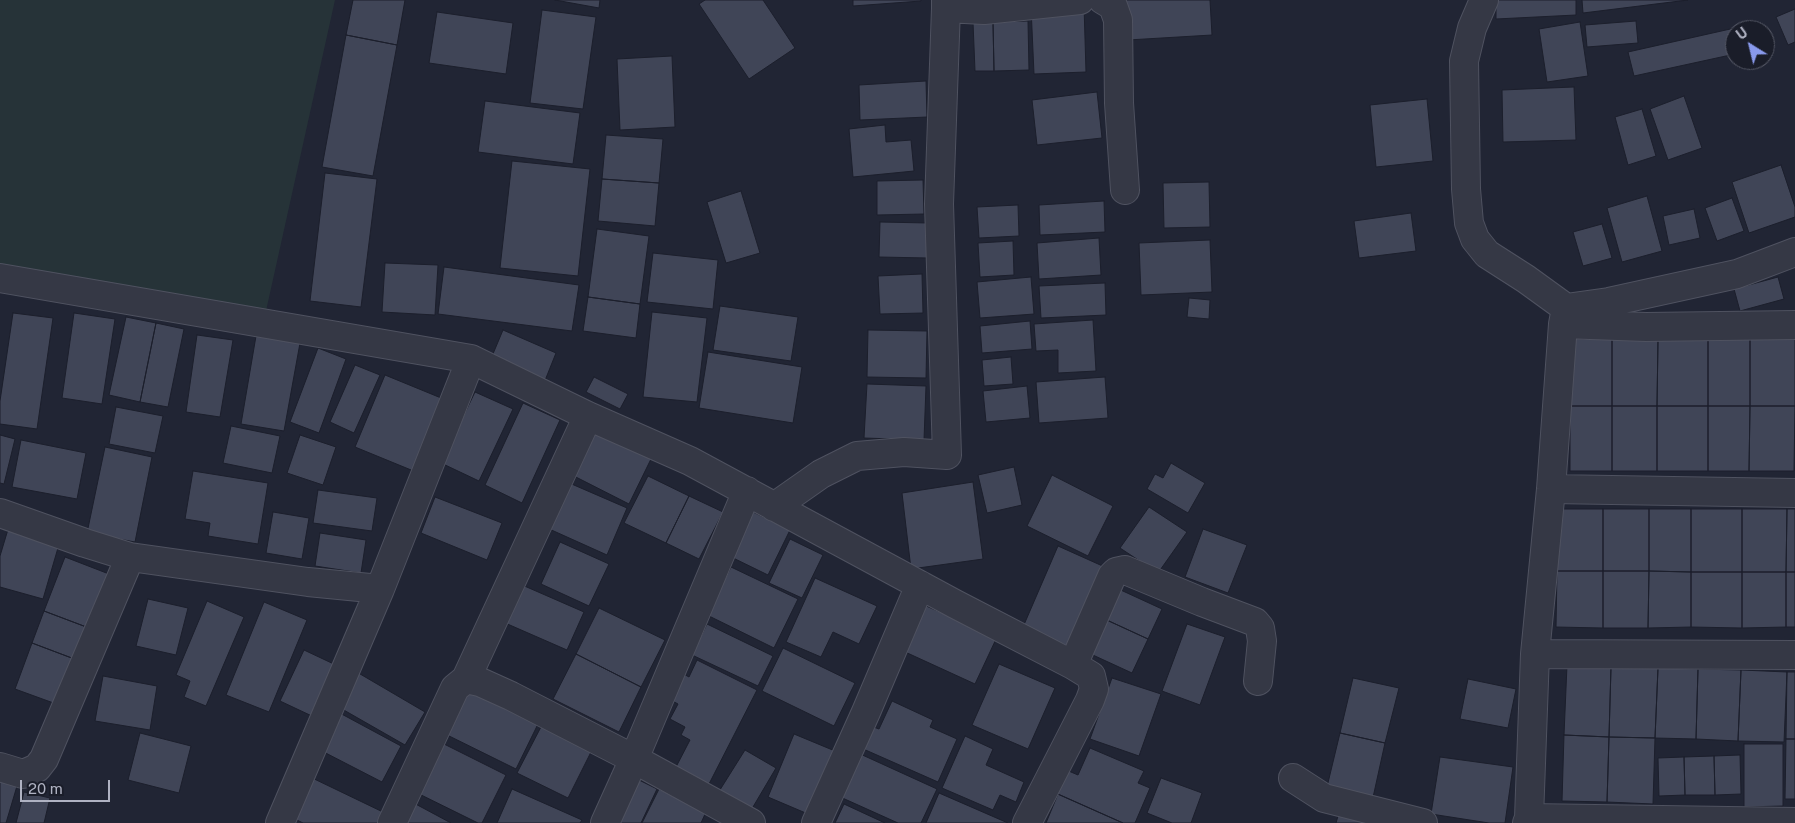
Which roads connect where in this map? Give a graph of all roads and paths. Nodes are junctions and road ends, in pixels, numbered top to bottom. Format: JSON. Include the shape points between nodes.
{"nodes":[{"id":1,"x":1080,"y":0,"type":"edge"},
{"id":2,"x":1103,"y":0,"type":"edge"},
{"id":3,"x":1484,"y":0,"type":"edge"},
{"id":4,"x":946,"y":4,"type":"edge"},
{"id":5,"x":1125,"y":190,"type":"dead end"},
{"id":6,"x":1795,"y":252,"type":"edge"},
{"id":7,"x":0,"y":278,"type":"edge"},
{"id":8,"x":1565,"y":316,"type":"junction"},
{"id":9,"x":1795,"y":325,"type":"edge"},
{"id":10,"x":471,"y":359,"type":"junction"},
{"id":11,"x":588,"y":416,"type":"junction"},
{"id":12,"x":1551,"y":489,"type":"junction"},
{"id":13,"x":747,"y":491,"type":"junction"},
{"id":14,"x":1795,"y":494,"type":"edge"},
{"id":15,"x":774,"y":507,"type":"junction"},
{"id":16,"x":0,"y":513,"type":"edge"},
{"id":17,"x":130,"y":556,"type":"junction"},
{"id":18,"x":920,"y":585,"type":"junction"},
{"id":19,"x":380,"y":589,"type":"junction"},
{"id":20,"x":1535,"y":654,"type":"junction"},
{"id":21,"x":1795,"y":654,"type":"edge"},
{"id":22,"x":1073,"y":665,"type":"junction"},
{"id":23,"x":466,"y":679,"type":"junction"},
{"id":24,"x":1258,"y":681,"type":"dead end"},
{"id":25,"x":634,"y":759,"type":"junction"},
{"id":26,"x":0,"y":767,"type":"edge"},
{"id":27,"x":1293,"y":778,"type":"dead end"},
{"id":28,"x":1528,"y":820,"type":"edge"},
{"id":29,"x":1795,"y":822,"type":"edge"},
{"id":30,"x":280,"y":823,"type":"edge"},
{"id":31,"x":392,"y":823,"type":"edge"},
{"id":32,"x":605,"y":823,"type":"edge"},
{"id":33,"x":751,"y":823,"type":"edge"},
{"id":34,"x":816,"y":823,"type":"edge"},
{"id":35,"x":1027,"y":823,"type":"edge"},
{"id":36,"x":1423,"y":823,"type":"edge"}],
"edges":[{"from":1,"to":4,"type":"street","via":[[984,10]]},
{"from":2,"to":5,"type":"street","via":[[1113,6],[1118,20]]},
{"from":3,"to":8,"type":"street","via":[[1472,28],[1464,61],[1469,223],[1475,239],[1487,254],[1526,278]]},
{"from":4,"to":15,"type":"street","via":[[939,204],[947,455],[904,452],[857,456],[821,474]]},
{"from":6,"to":8,"type":"street","via":[[1737,274],[1609,302]]},
{"from":7,"to":10,"type":"street"},
{"from":8,"to":9,"type":"street","via":[[1646,328]]},
{"from":8,"to":12,"type":"street"},
{"from":10,"to":11,"type":"street"},
{"from":10,"to":19,"type":"street"},
{"from":11,"to":13,"type":"street","via":[[690,461]]},
{"from":11,"to":23,"type":"street"},
{"from":12,"to":14,"type":"street"},
{"from":12,"to":20,"type":"street"},
{"from":13,"to":15,"type":"street"},
{"from":13,"to":25,"type":"street"},
{"from":15,"to":18,"type":"street"},
{"from":16,"to":17,"type":"street"},
{"from":17,"to":19,"type":"street"},
{"from":17,"to":26,"type":"street","via":[[44,759],[37,768],[23,774]]},
{"from":18,"to":22,"type":"street"},
{"from":18,"to":34,"type":"street"},
{"from":19,"to":30,"type":"street"},
{"from":20,"to":21,"type":"street"},
{"from":20,"to":28,"type":"street"},
{"from":22,"to":24,"type":"street","via":[[1112,576],[1125,570],[1255,622],[1260,628],[1262,641]]},
{"from":22,"to":35,"type":"street","via":[[1091,676],[1094,689]]},
{"from":23,"to":25,"type":"street","via":[[511,696]]},
{"from":23,"to":31,"type":"street","via":[[455,688]]},
{"from":25,"to":32,"type":"street"},
{"from":25,"to":33,"type":"street"},
{"from":27,"to":36,"type":"street","via":[[1324,798]]},
{"from":28,"to":29,"type":"street"}]}
